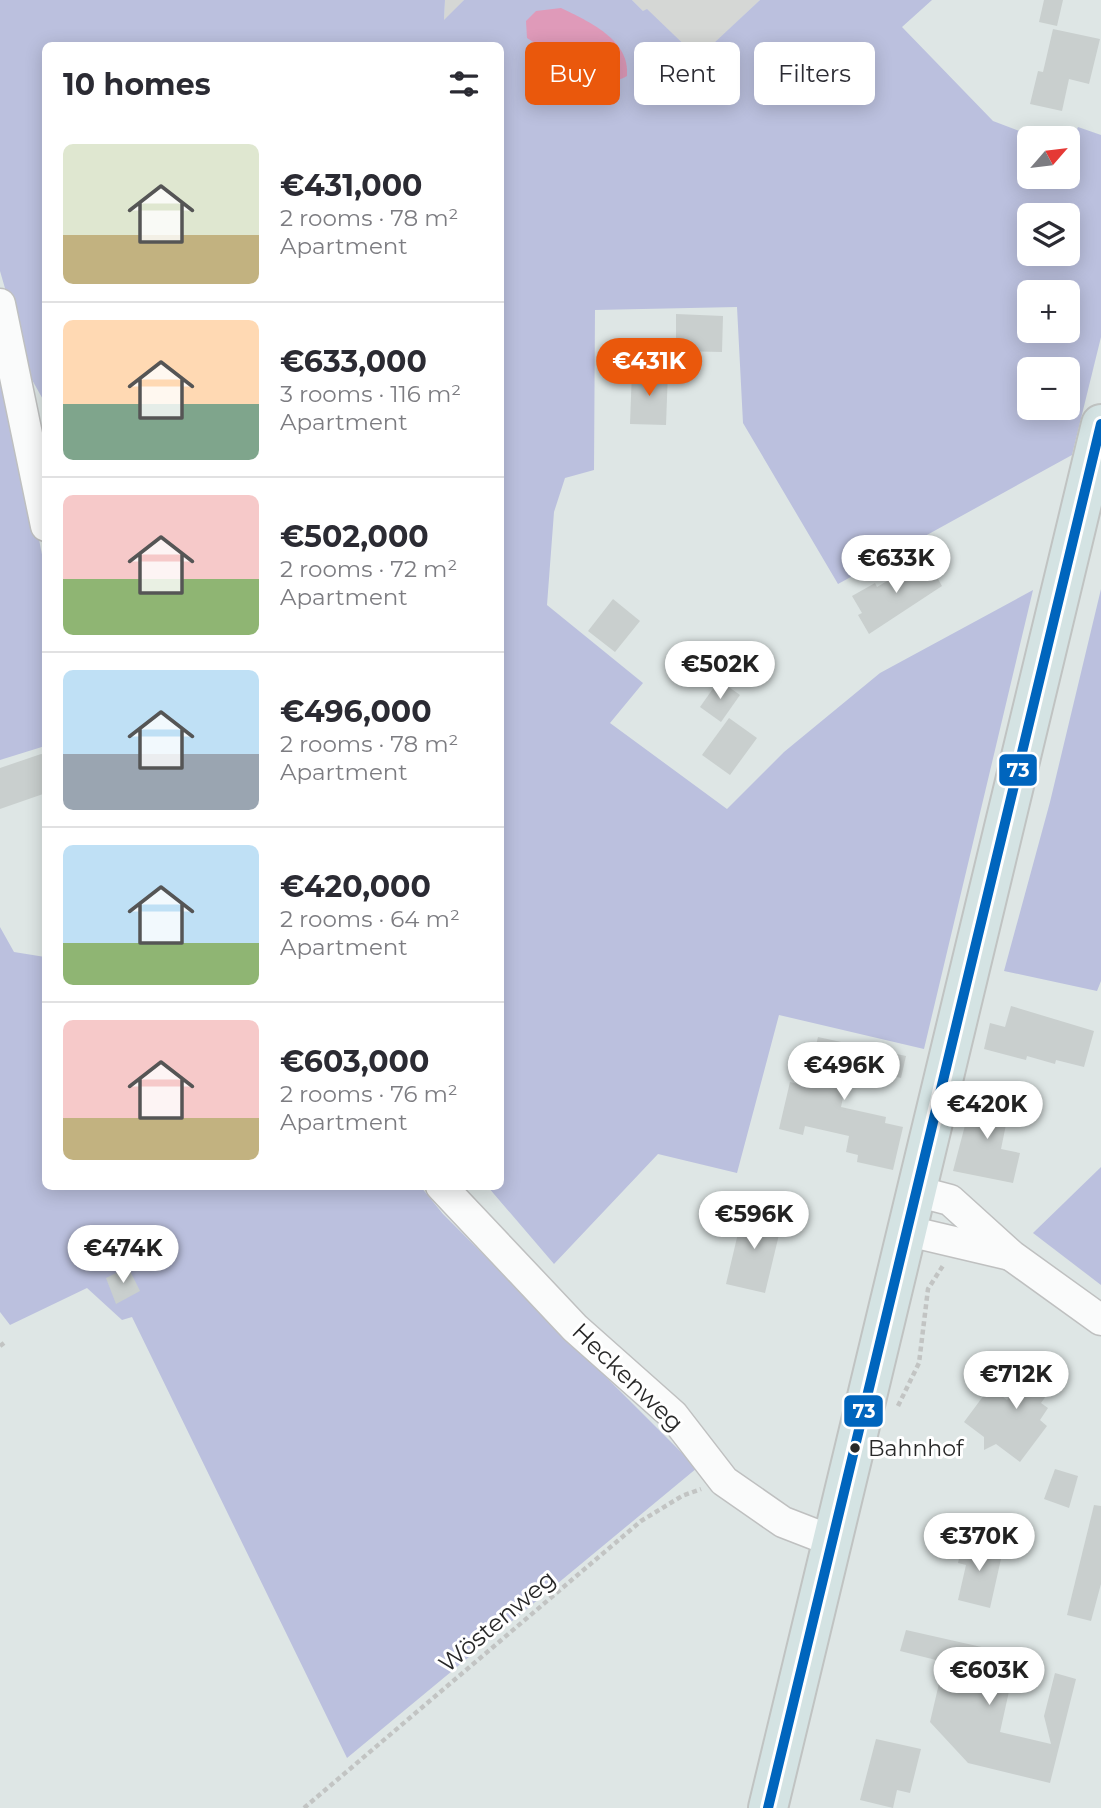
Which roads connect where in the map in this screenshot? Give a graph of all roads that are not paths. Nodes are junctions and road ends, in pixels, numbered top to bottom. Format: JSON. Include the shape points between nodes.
{"nodes":[{"id":1,"x":0,"y":304,"type":"edge"},
{"id":2,"x":1101,"y":424,"type":"edge"},
{"id":3,"x":42,"y":507,"type":"edge"},
{"id":4,"x":446,"y":1190,"type":"edge"},
{"id":5,"x":916,"y":1191,"type":"junction"},
{"id":6,"x":908,"y":1231,"type":"junction"},
{"id":7,"x":1012,"y":1256,"type":"junction"},
{"id":8,"x":1101,"y":1320,"type":"edge"},
{"id":9,"x":832,"y":1541,"type":"junction"},
{"id":10,"x":768,"y":1808,"type":"edge"}],
"edges":[{"from":1,"to":3,"type":"street"},
{"from":2,"to":5,"type":"main road"},
{"from":4,"to":9,"type":"street","name":"Heckenweg","via":[[575,1328],[673,1415],[724,1481],[783,1522]]},
{"from":5,"to":6,"type":"main road"},
{"from":5,"to":7,"type":"street","via":[[950,1200]]},
{"from":6,"to":7,"type":"street"},
{"from":6,"to":9,"type":"main road"},
{"from":7,"to":8,"type":"street"},
{"from":9,"to":10,"type":"main road"}]}
